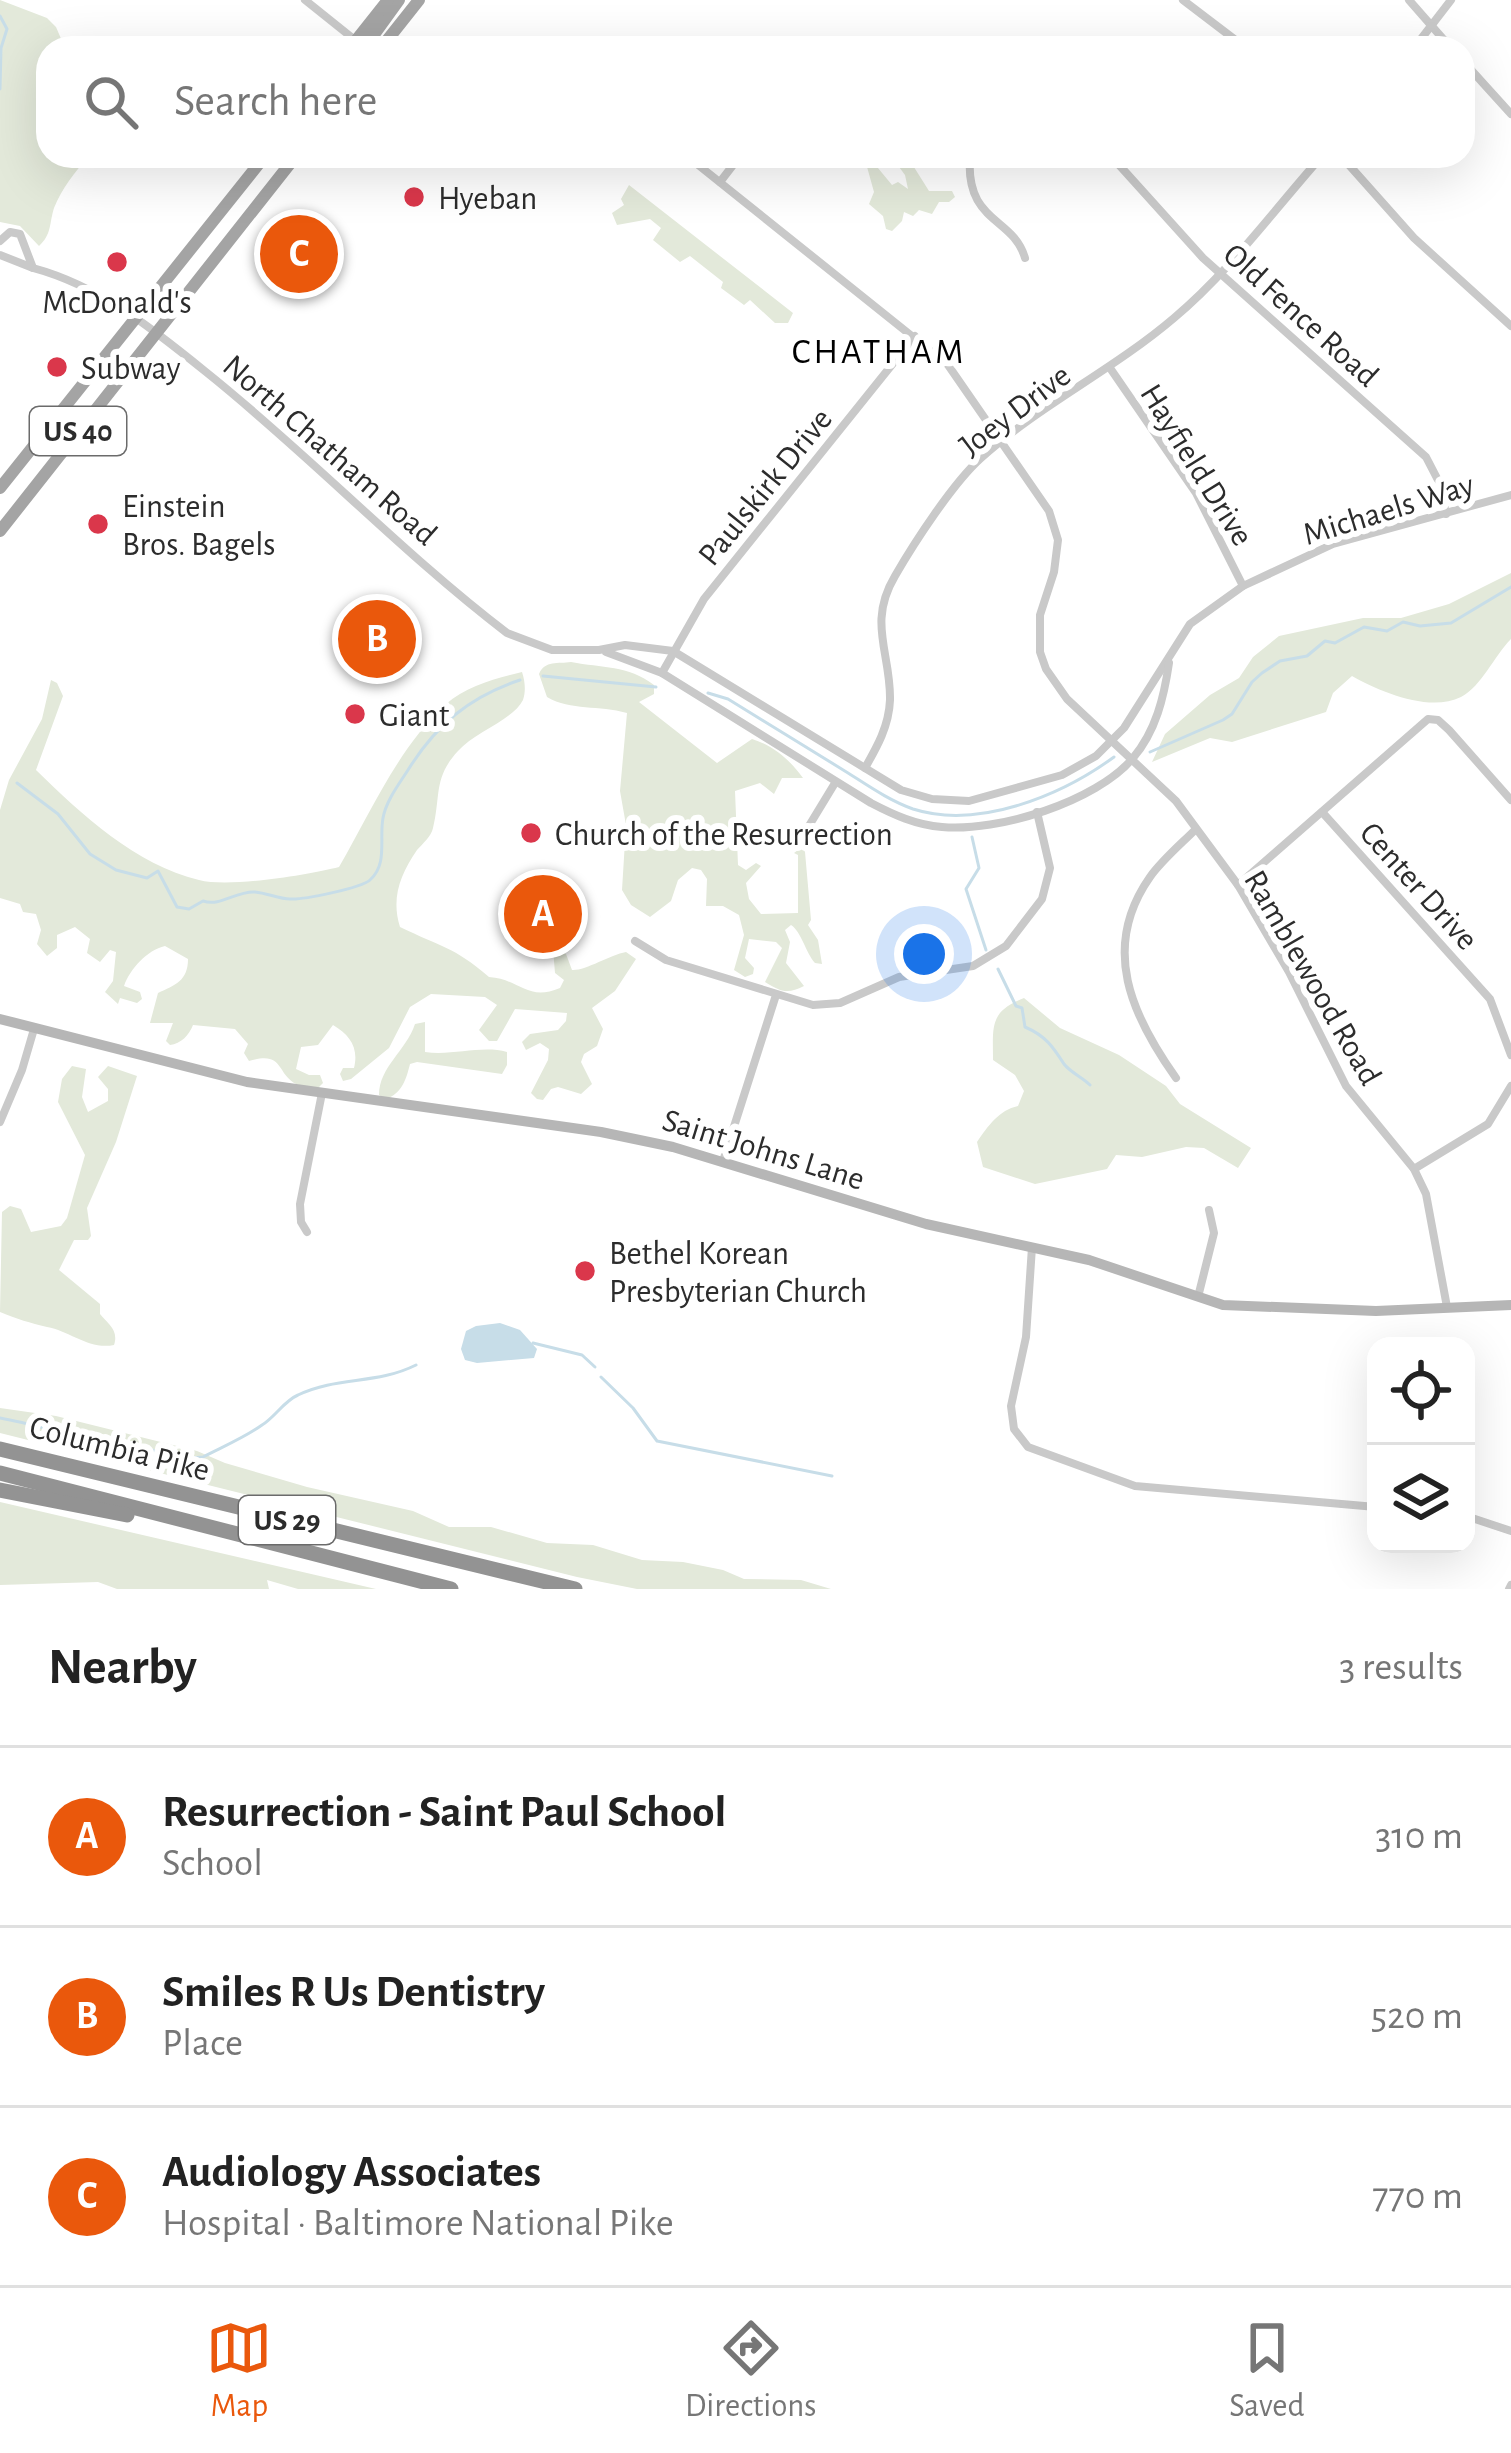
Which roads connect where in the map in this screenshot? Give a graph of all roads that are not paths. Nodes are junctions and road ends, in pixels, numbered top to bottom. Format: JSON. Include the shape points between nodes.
{"nodes":[{"id":1,"x":305,"y":0,"type":"edge"},
{"id":2,"x":388,"y":0,"type":"edge"},
{"id":3,"x":399,"y":0,"type":"edge"},
{"id":4,"x":419,"y":0,"type":"edge"},
{"id":5,"x":1183,"y":0,"type":"edge"},
{"id":6,"x":1409,"y":0,"type":"edge"},
{"id":7,"x":1451,"y":0,"type":"edge"},
{"id":8,"x":1431,"y":26,"type":"junction"},
{"id":9,"x":343,"y":36,"type":"edge"},
{"id":10,"x":361,"y":36,"type":"edge"},
{"id":11,"x":373,"y":36,"type":"edge"},
{"id":12,"x":390,"y":36,"type":"edge"},
{"id":13,"x":1230,"y":36,"type":"edge"},
{"id":14,"x":1423,"y":36,"type":"edge"},
{"id":15,"x":1440,"y":36,"type":"edge"},
{"id":16,"x":1475,"y":74,"type":"edge"},
{"id":17,"x":1511,"y":114,"type":"edge"},
{"id":18,"x":256,"y":168,"type":"edge"},
{"id":19,"x":287,"y":168,"type":"edge"},
{"id":20,"x":702,"y":168,"type":"edge"},
{"id":21,"x":731,"y":168,"type":"edge"},
{"id":22,"x":969,"y":168,"type":"edge"},
{"id":23,"x":1122,"y":168,"type":"edge"},
{"id":24,"x":1311,"y":168,"type":"edge"},
{"id":25,"x":1352,"y":168,"type":"edge"},
{"id":26,"x":720,"y":182,"type":"junction"},
{"id":27,"x":0,"y":241,"type":"edge"},
{"id":28,"x":0,"y":254,"type":"edge"},
{"id":29,"x":1025,"y":258,"type":"dead end"},
{"id":30,"x":33,"y":268,"type":"junction"},
{"id":31,"x":1219,"y":273,"type":"junction"},
{"id":32,"x":138,"y":317,"type":"junction"},
{"id":33,"x":1511,"y":326,"type":"edge"},
{"id":34,"x":157,"y":332,"type":"junction"},
{"id":35,"x":915,"y":336,"type":"junction"},
{"id":36,"x":1110,"y":368,"type":"junction"},
{"id":37,"x":1001,"y":442,"type":"junction"},
{"id":38,"x":0,"y":488,"type":"edge"},
{"id":39,"x":1511,"y":495,"type":"edge"},
{"id":40,"x":1446,"y":514,"type":"junction"},
{"id":41,"x":0,"y":531,"type":"edge"},
{"id":42,"x":1243,"y":586,"type":"junction"},
{"id":43,"x":599,"y":650,"type":"junction"},
{"id":44,"x":673,"y":651,"type":"junction"},
{"id":45,"x":1170,"y":656,"type":"junction"},
{"id":46,"x":662,"y":673,"type":"junction"},
{"id":47,"x":1111,"y":742,"type":"junction"},
{"id":48,"x":1132,"y":760,"type":"junction"},
{"id":49,"x":865,"y":768,"type":"junction"},
{"id":50,"x":836,"y":783,"type":"junction"},
{"id":51,"x":1511,"y":800,"type":"edge"},
{"id":52,"x":1037,"y":812,"type":"junction"},
{"id":53,"x":1322,"y":812,"type":"junction"},
{"id":54,"x":1196,"y":830,"type":"junction"},
{"id":55,"x":804,"y":835,"type":"dead end"},
{"id":56,"x":1238,"y":885,"type":"junction"},
{"id":57,"x":635,"y":941,"type":"dead end"},
{"id":58,"x":776,"y":995,"type":"junction"},
{"id":59,"x":1511,"y":1007,"type":"edge"},
{"id":60,"x":1498,"y":1013,"type":"junction"},
{"id":61,"x":0,"y":1019,"type":"edge"},
{"id":62,"x":34,"y":1029,"type":"junction"},
{"id":63,"x":1511,"y":1055,"type":"edge"},
{"id":64,"x":1176,"y":1078,"type":"dead end"},
{"id":65,"x":1511,"y":1086,"type":"edge"},
{"id":66,"x":322,"y":1093,"type":"junction"},
{"id":67,"x":0,"y":1122,"type":"edge"},
{"id":68,"x":723,"y":1161,"type":"junction"},
{"id":69,"x":1414,"y":1169,"type":"junction"},
{"id":70,"x":1209,"y":1210,"type":"dead end"},
{"id":71,"x":307,"y":1232,"type":"dead end"},
{"id":72,"x":1033,"y":1245,"type":"junction"},
{"id":73,"x":1197,"y":1298,"type":"junction"},
{"id":74,"x":1511,"y":1305,"type":"edge"},
{"id":75,"x":1447,"y":1309,"type":"junction"},
{"id":76,"x":0,"y":1449,"type":"edge"},
{"id":77,"x":0,"y":1473,"type":"edge"},
{"id":78,"x":0,"y":1490,"type":"edge"},
{"id":79,"x":1367,"y":1506,"type":"edge"},
{"id":80,"x":1475,"y":1519,"type":"edge"},
{"id":81,"x":1511,"y":1531,"type":"edge"},
{"id":82,"x":265,"y":1539,"type":"junction"},
{"id":83,"x":452,"y":1589,"type":"edge"},
{"id":84,"x":575,"y":1589,"type":"edge"}],
"edges":[{"from":1,"to":9,"type":"street"},
{"from":2,"to":10,"type":"main road"},
{"from":3,"to":11,"type":"main road"},
{"from":4,"to":12,"type":"main road"},
{"from":5,"to":13,"type":"street"},
{"from":6,"to":8,"type":"street"},
{"from":7,"to":8,"type":"street"},
{"from":8,"to":14,"type":"street"},
{"from":8,"to":15,"type":"street"},
{"from":16,"to":17,"type":"street"},
{"from":18,"to":32,"type":"main road","number":"US 40"},
{"from":19,"to":34,"type":"main road","number":"US 40"},
{"from":20,"to":26,"type":"street","name":"Ramblewood Road"},
{"from":21,"to":26,"type":"street"},
{"from":22,"to":29,"type":"street","via":[[977,200]]},
{"from":23,"to":31,"type":"street","name":"Old Fence Road"},
{"from":24,"to":31,"type":"street","name":"Joey Drive"},
{"from":25,"to":33,"type":"street"},
{"from":26,"to":35,"type":"street","name":"Ramblewood Road"},
{"from":27,"to":30,"type":"street","name":"North Chatham Road","via":[[20,234]]},
{"from":28,"to":30,"type":"street","name":"North Chatham Road"},
{"from":30,"to":32,"type":"street","name":"North Chatham Road"},
{"from":31,"to":36,"type":"street","name":"Joey Drive"},
{"from":31,"to":40,"type":"street","name":"Old Fence Road","via":[[1426,457]]},
{"from":32,"to":34,"type":"street","name":"North Chatham Road"},
{"from":32,"to":38,"type":"main road","number":"US 40"},
{"from":34,"to":41,"type":"main road","number":"US 40"},
{"from":34,"to":43,"type":"street","name":"North Chatham Road","via":[[508,633],[540,648]]},
{"from":35,"to":37,"type":"street","name":"Ramblewood Road","via":[[957,376]]},
{"from":35,"to":44,"type":"street","name":"Paulskirk Drive","via":[[704,599]]},
{"from":36,"to":37,"type":"street","name":"Joey Drive"},
{"from":36,"to":42,"type":"street","name":"Hayfield Drive","via":[[1196,493]]},
{"from":37,"to":47,"type":"street","name":"Ramblewood Road","via":[[1049,511],[1058,540],[1040,615],[1046,669]]},
{"from":37,"to":49,"type":"street","name":"Joey Drive","via":[[972,467],[889,587],[880,622],[889,713]]},
{"from":39,"to":40,"type":"street","name":"Michaels Way"},
{"from":40,"to":42,"type":"street","name":"Michaels Way","via":[[1333,544]]},
{"from":42,"to":45,"type":"street","name":"Michaels Way","via":[[1203,612]]},
{"from":43,"to":44,"type":"street","name":"North Chatham Road"},
{"from":43,"to":46,"type":"street","name":"North Chatham Road"},
{"from":44,"to":46,"type":"street","name":"Paulskirk Drive"},
{"from":44,"to":49,"type":"street","name":"North Chatham Road"},
{"from":45,"to":47,"type":"street","name":"Michaels Way"},
{"from":45,"to":48,"type":"street","name":"Michaels Way","via":[[1159,710]]},
{"from":46,"to":50,"type":"street","name":"North Chatham Road"},
{"from":47,"to":48,"type":"street","name":"Ramblewood Road"},
{"from":47,"to":49,"type":"street","name":"North Chatham Road","via":[[1075,770],[968,801],[916,796]]},
{"from":48,"to":52,"type":"street","name":"North Chatham Road","via":[[1089,792]]},
{"from":48,"to":54,"type":"street","name":"Ramblewood Road"},
{"from":50,"to":52,"type":"street","name":"North Chatham Road","via":[[927,825],[969,827]]},
{"from":50,"to":55,"type":"street"},
{"from":51,"to":53,"type":"street","via":[[1434,719]]},
{"from":52,"to":58,"type":"street","via":[[1048,884],[997,955],[888,980],[840,1003]]},
{"from":53,"to":56,"type":"street"},
{"from":53,"to":60,"type":"street","name":"Center Drive"},
{"from":54,"to":56,"type":"street","name":"Ramblewood Road"},
{"from":54,"to":64,"type":"street","via":[[1150,877],[1125,946],[1133,1008]]},
{"from":56,"to":69,"type":"street","name":"Ramblewood Road","via":[[1346,1086]]},
{"from":57,"to":58,"type":"street","via":[[666,960]]},
{"from":58,"to":68,"type":"street"},
{"from":59,"to":60,"type":"street"},
{"from":60,"to":63,"type":"street","name":"Center Drive"},
{"from":61,"to":62,"type":"street","name":"Saint Johns Lane"},
{"from":62,"to":66,"type":"street","name":"Saint Johns Lane"},
{"from":62,"to":67,"type":"street"},
{"from":65,"to":69,"type":"street","via":[[1488,1124]]},
{"from":66,"to":68,"type":"street","name":"Saint Johns Lane","via":[[601,1132]]},
{"from":66,"to":71,"type":"street","via":[[300,1204]]},
{"from":68,"to":72,"type":"street","name":"Saint Johns Lane","via":[[926,1224]]},
{"from":69,"to":75,"type":"street","name":"Ramblewood Road","via":[[1432,1216]]},
{"from":70,"to":73,"type":"street","via":[[1214,1234]]},
{"from":72,"to":73,"type":"street","name":"Saint Johns Lane"},
{"from":72,"to":79,"type":"street","via":[[1011,1406],[1014,1429],[1028,1447],[1135,1486]]},
{"from":73,"to":75,"type":"street","name":"Saint Johns Lane","via":[[1270,1310]]},
{"from":74,"to":75,"type":"street","name":"Saint Johns Lane"},
{"from":76,"to":84,"type":"highway","name":"Columbia Pike","number":"US 29"},
{"from":77,"to":82,"type":"highway","name":"Columbia Pike","number":"US 29"},
{"from":78,"to":82,"type":"highway"},
{"from":80,"to":81,"type":"street"},
{"from":82,"to":83,"type":"highway","name":"Columbia Pike","number":"US 29"}]}
